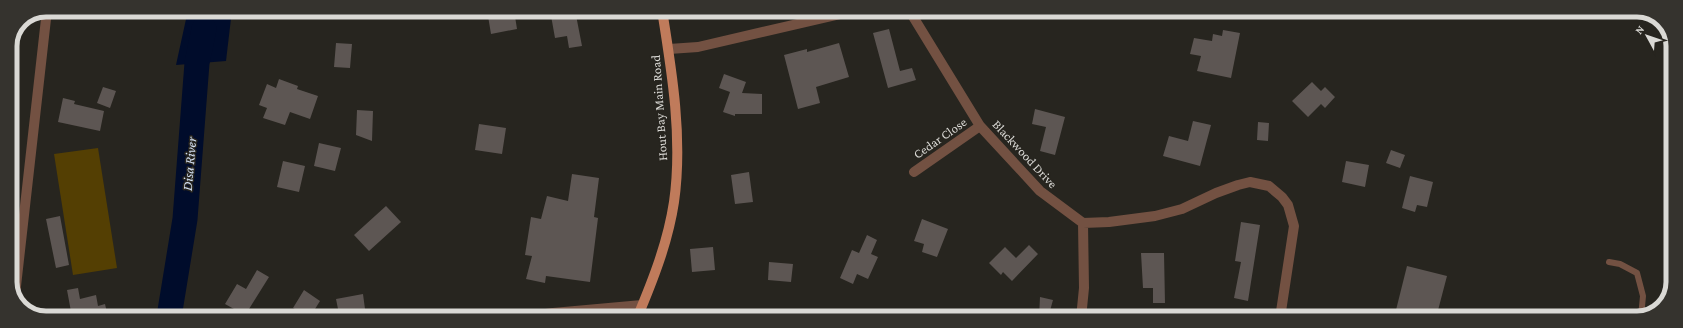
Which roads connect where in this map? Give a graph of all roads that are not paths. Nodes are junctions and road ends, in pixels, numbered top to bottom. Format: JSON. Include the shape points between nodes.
{"nodes":[{"id":1,"x":46,"y":17,"type":"edge"},
{"id":2,"x":663,"y":17,"type":"edge"},
{"id":3,"x":828,"y":17,"type":"edge"},
{"id":4,"x":913,"y":17,"type":"edge"},
{"id":5,"x":669,"y":49,"type":"junction"},
{"id":6,"x":980,"y":126,"type":"junction"},
{"id":7,"x":914,"y":172,"type":"dead end"},
{"id":8,"x":1083,"y":223,"type":"junction"},
{"id":9,"x":1609,"y":262,"type":"dead end"},
{"id":10,"x":17,"y":277,"type":"edge"},
{"id":11,"x":642,"y":305,"type":"junction"},
{"id":12,"x":1642,"y":310,"type":"edge"},
{"id":13,"x":584,"y":311,"type":"edge"},
{"id":14,"x":640,"y":311,"type":"edge"},
{"id":15,"x":1082,"y":311,"type":"edge"},
{"id":16,"x":1281,"y":311,"type":"edge"}],
"edges":[{"from":1,"to":10,"type":"street"},
{"from":2,"to":5,"type":"main road","name":"Hout Bay Main Road"},
{"from":3,"to":5,"type":"street","via":[[698,47]]},
{"from":4,"to":6,"type":"street","name":"Blackwood Drive"},
{"from":5,"to":11,"type":"main road","name":"Hout Bay Main Road","via":[[677,144],[674,201],[657,272]]},
{"from":6,"to":7,"type":"street","name":"Cedar Close"},
{"from":6,"to":8,"type":"street","name":"Blackwood Drive","via":[[1040,191]]},
{"from":8,"to":15,"type":"street"},
{"from":8,"to":16,"type":"street","via":[[1155,216],[1187,207],[1250,182],[1269,186],[1288,205],[1294,226]]},
{"from":9,"to":12,"type":"lane","via":[[1620,264],[1637,273],[1643,296]]},
{"from":11,"to":13,"type":"street"},
{"from":11,"to":14,"type":"main road","name":"Hout Bay Main Road"}]}
